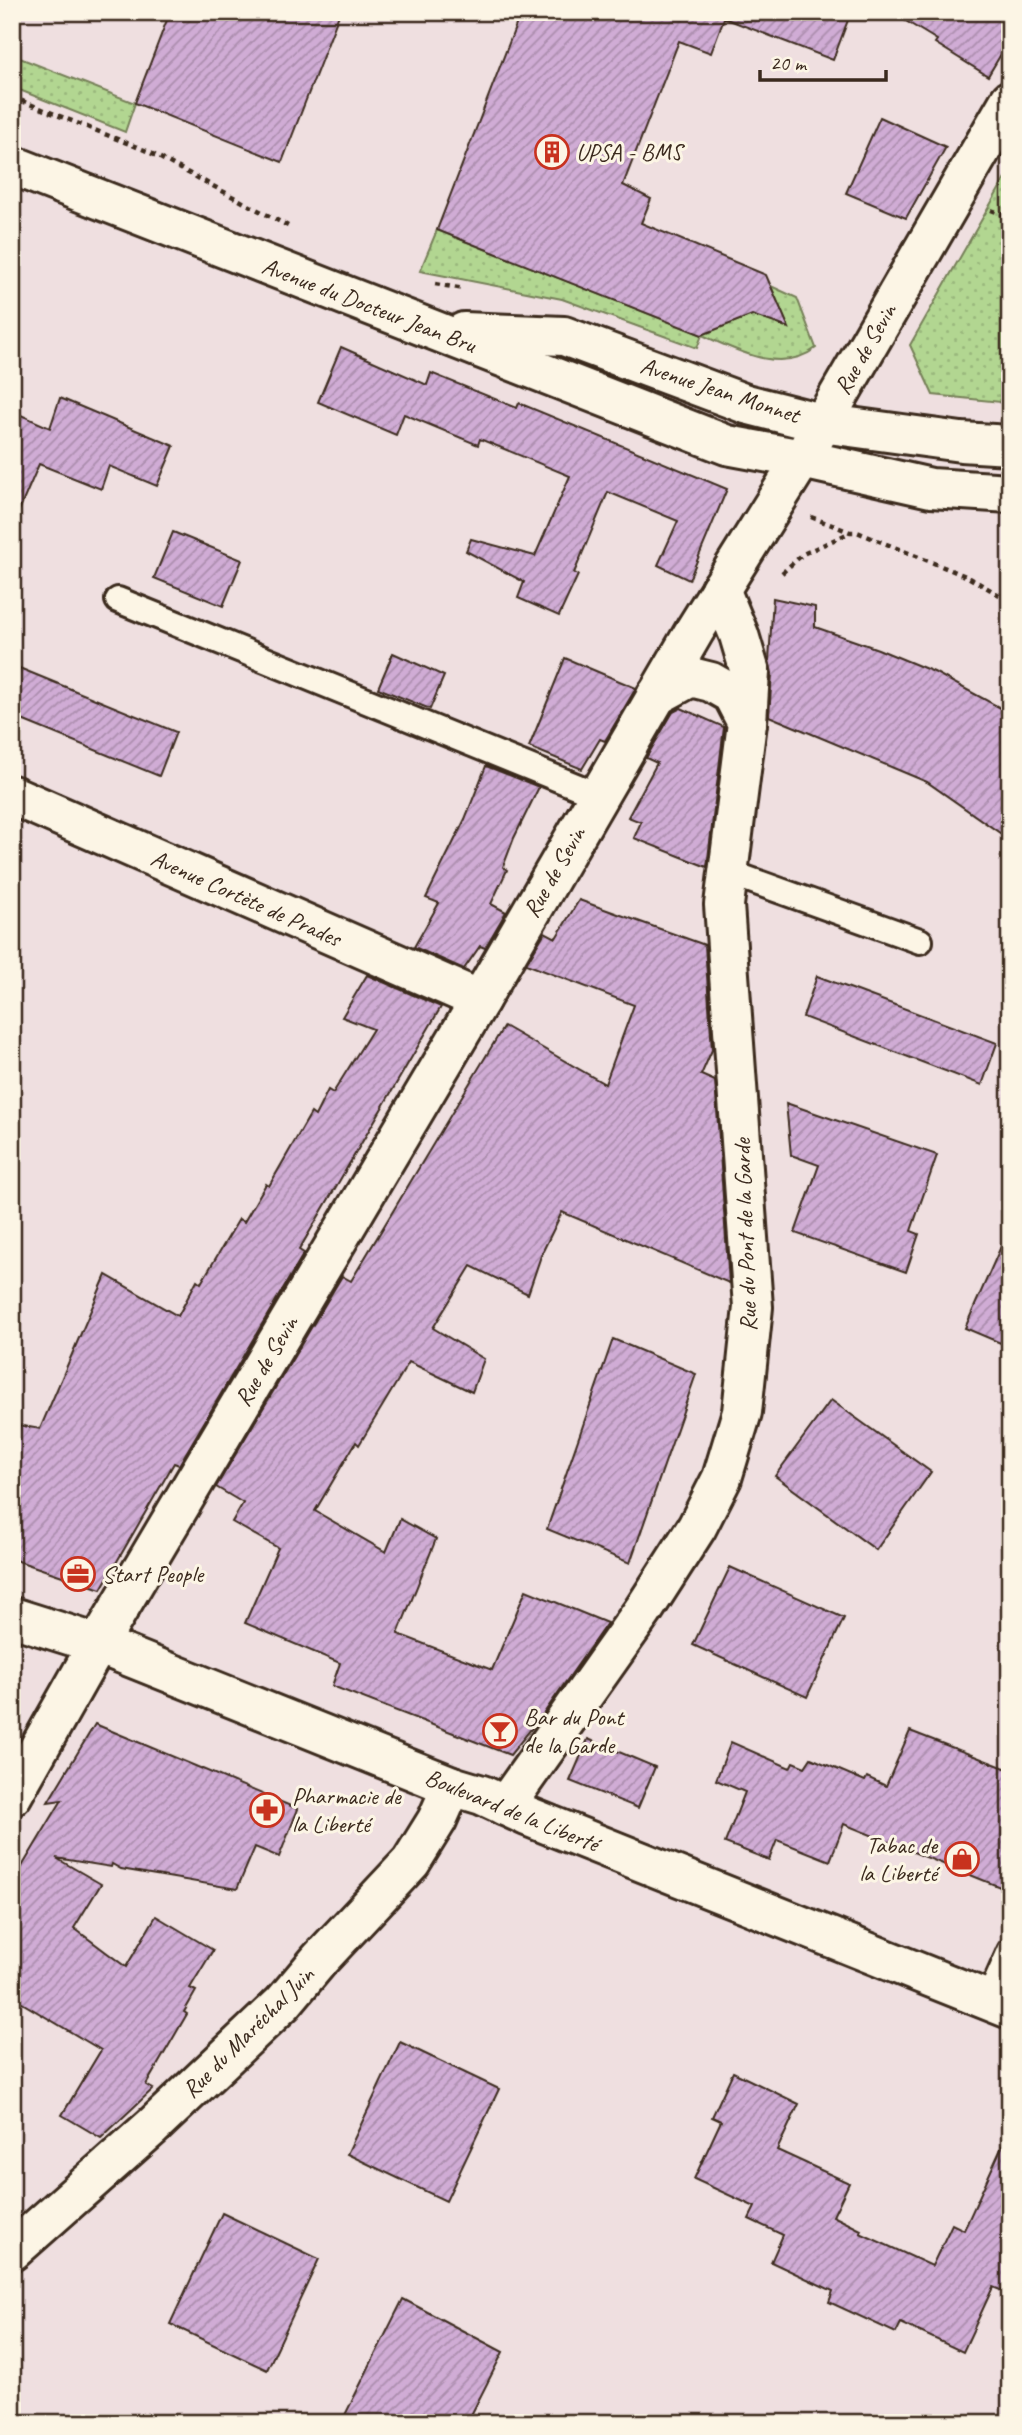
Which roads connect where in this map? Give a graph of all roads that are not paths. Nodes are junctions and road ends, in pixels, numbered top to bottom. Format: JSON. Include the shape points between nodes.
{"nodes":[{"id":1,"x":1010,"y":100,"type":"edge"},
{"id":2,"x":12,"y":165,"type":"edge"},
{"id":3,"x":434,"y":331,"type":"junction"},
{"id":4,"x":821,"y":423,"type":"junction"},
{"id":5,"x":727,"y":445,"type":"joint"},
{"id":6,"x":1010,"y":445,"type":"edge"},
{"id":7,"x":802,"y":459,"type":"junction"},
{"id":8,"x":1010,"y":493,"type":"edge"},
{"id":9,"x":720,"y":589,"type":"junction"},
{"id":10,"x":118,"y":600,"type":"dead end"},
{"id":11,"x":656,"y":696,"type":"junction"},
{"id":12,"x":747,"y":723,"type":"junction"},
{"id":13,"x":12,"y":795,"type":"edge"},
{"id":14,"x":598,"y":795,"type":"junction"},
{"id":15,"x":728,"y":872,"type":"junction"},
{"id":16,"x":919,"y":941,"type":"dead end"},
{"id":17,"x":480,"y":1000,"type":"junction"},
{"id":18,"x":12,"y":1617,"type":"edge"},
{"id":19,"x":98,"y":1644,"type":"junction"},
{"id":20,"x":452,"y":1786,"type":"junction"},
{"id":21,"x":12,"y":1796,"type":"edge"},
{"id":22,"x":505,"y":1806,"type":"junction"},
{"id":23,"x":1010,"y":1951,"type":"edge"},
{"id":24,"x":999,"y":2005,"type":"edge"},
{"id":25,"x":12,"y":2251,"type":"edge"}],
"edges":[{"from":1,"to":4,"type":"street","name":"Rue de Sevin"},
{"from":2,"to":3,"type":"street","name":"Avenue du Docteur Jean Bru"},
{"from":3,"to":4,"type":"street","name":"Avenue Jean Monnet","via":[[564,336],[746,404]]},
{"from":3,"to":5,"type":"street","name":"Avenue du Docteur Jean Bru"},
{"from":4,"to":6,"type":"street","name":"Avenue Jean Monnet"},
{"from":4,"to":7,"type":"street","name":"Rue de Sevin"},
{"from":5,"to":7,"type":"street","name":"Avenue Jean Monnet"},
{"from":7,"to":8,"type":"street","name":"Avenue Jean Monnet","via":[[931,488]]},
{"from":7,"to":9,"type":"street","name":"Rue de Sevin"},
{"from":9,"to":11,"type":"street","name":"Rue de Sevin"},
{"from":9,"to":12,"type":"street","name":"Rue du Pont de la Garde","via":[[750,672]]},
{"from":10,"to":14,"type":"lane"},
{"from":11,"to":12,"type":"street","via":[[691,677],[711,682],[732,694]]},
{"from":11,"to":14,"type":"street","name":"Rue de Sevin"},
{"from":12,"to":15,"type":"street","name":"Rue du Pont de la Garde"},
{"from":13,"to":17,"type":"street","name":"Avenue Cortète de Prades"},
{"from":14,"to":17,"type":"street","name":"Rue de Sevin"},
{"from":15,"to":16,"type":"lane"},
{"from":15,"to":22,"type":"street","name":"Rue du Pont de la Garde","via":[[724,905],[752,1307],[742,1412],[722,1478],[698,1527]]},
{"from":17,"to":19,"type":"street","name":"Rue de Sevin"},
{"from":18,"to":19,"type":"street","name":"Boulevard de la Liberté"},
{"from":19,"to":20,"type":"street","name":"Boulevard de la Liberté"},
{"from":19,"to":21,"type":"street","name":"Rue de Sevin"},
{"from":20,"to":22,"type":"street","name":"Boulevard de la Liberté"},
{"from":20,"to":25,"type":"street","name":"Rue du Maréchal Juin","via":[[411,1862],[283,2003]]},
{"from":22,"to":24,"type":"street","name":"Boulevard de la Liberté"},
{"from":23,"to":24,"type":"lane"}]}
